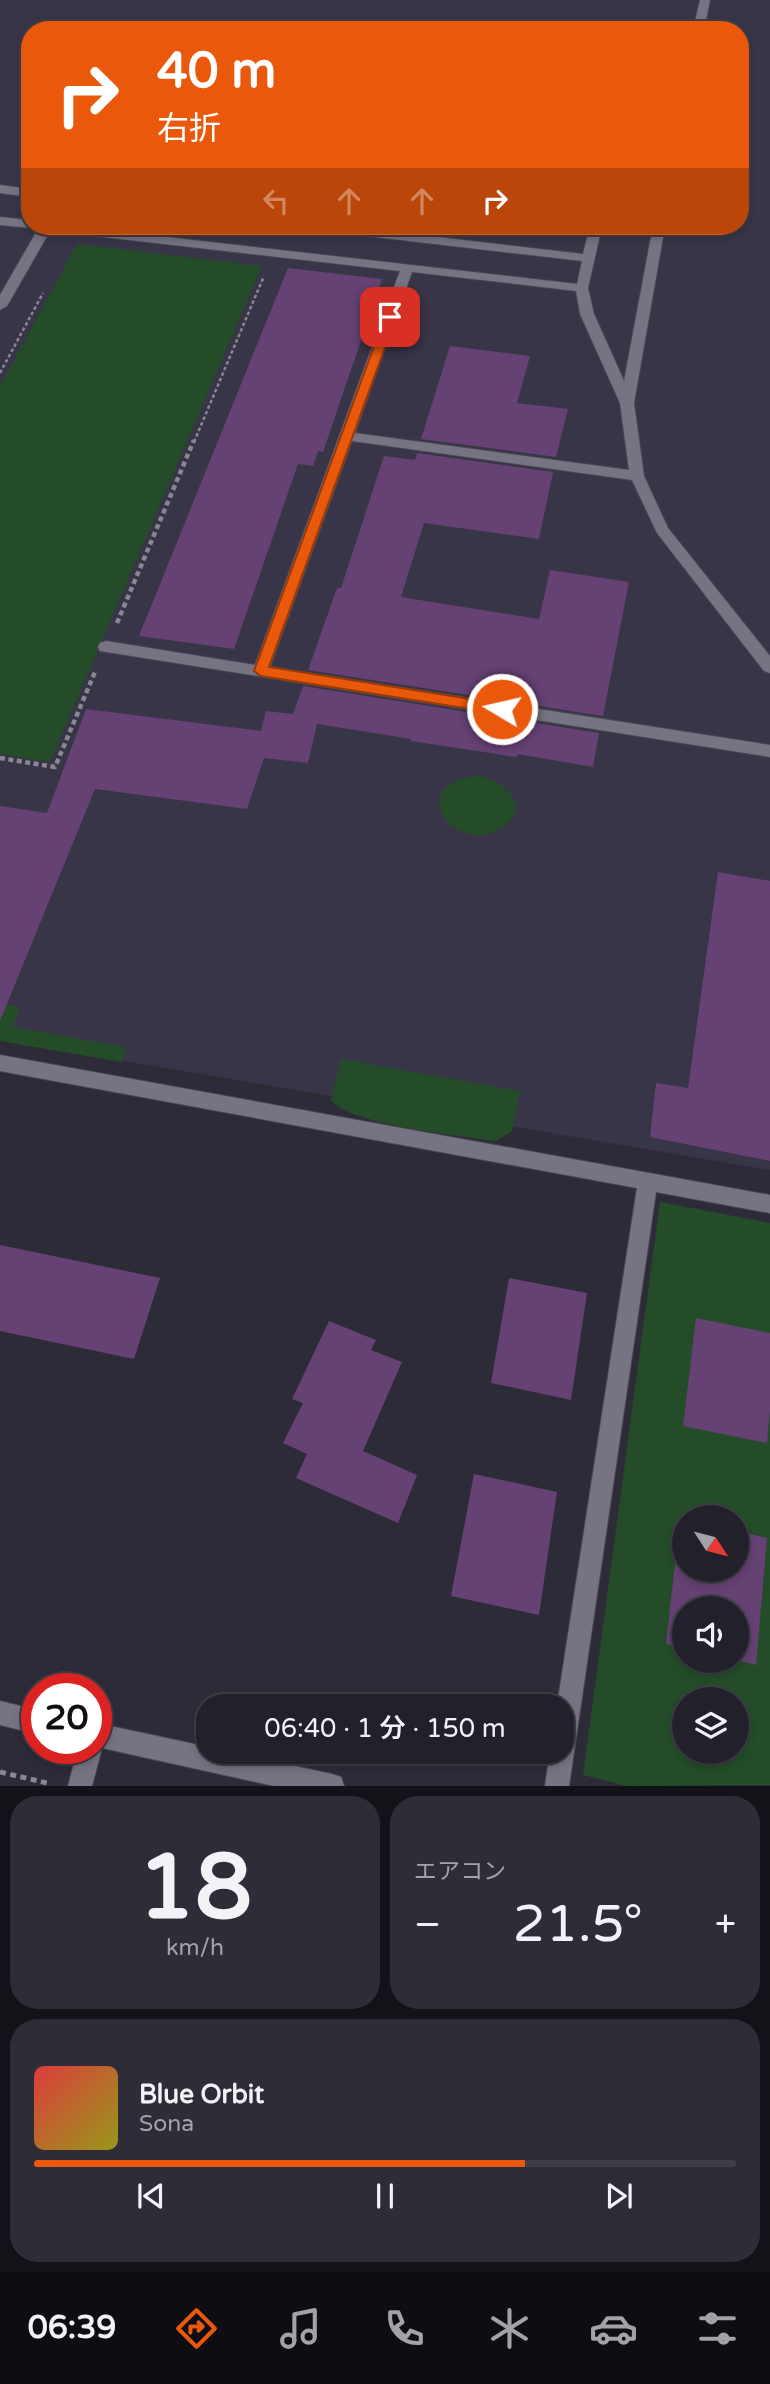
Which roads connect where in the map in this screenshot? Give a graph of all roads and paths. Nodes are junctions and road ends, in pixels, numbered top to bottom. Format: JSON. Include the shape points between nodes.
{"nodes":[{"id":1,"x":705,"y":0,"type":"edge"},
{"id":2,"x":700,"y":21,"type":"edge"},
{"id":3,"x":0,"y":189,"type":"edge"},
{"id":4,"x":21,"y":191,"type":"edge"},
{"id":5,"x":0,"y":221,"type":"edge"},
{"id":6,"x":21,"y":223,"type":"edge"},
{"id":7,"x":39,"y":235,"type":"edge"},
{"id":8,"x":121,"y":235,"type":"edge"},
{"id":9,"x":391,"y":235,"type":"edge"},
{"id":10,"x":594,"y":235,"type":"edge"},
{"id":11,"x":657,"y":235,"type":"edge"},
{"id":12,"x":274,"y":253,"type":"junction"},
{"id":13,"x":589,"y":258,"type":"junction"},
{"id":14,"x":407,"y":269,"type":"junction"},
{"id":15,"x":5,"y":288,"type":"edge"},
{"id":16,"x":582,"y":288,"type":"junction"},
{"id":17,"x":0,"y":306,"type":"edge"},
{"id":18,"x":627,"y":403,"type":"junction"},
{"id":19,"x":347,"y":436,"type":"junction"},
{"id":20,"x":637,"y":476,"type":"junction"},
{"id":21,"x":106,"y":647,"type":"junction"},
{"id":22,"x":770,"y":667,"type":"edge"},
{"id":23,"x":261,"y":671,"type":"junction"},
{"id":24,"x":770,"y":751,"type":"edge"},
{"id":25,"x":0,"y":758,"type":"edge"},
{"id":26,"x":0,"y":1063,"type":"edge"},
{"id":27,"x":648,"y":1181,"type":"junction"},
{"id":28,"x":770,"y":1203,"type":"edge"},
{"id":29,"x":0,"y":1713,"type":"edge"},
{"id":30,"x":21,"y":1718,"type":"edge"},
{"id":31,"x":112,"y":1738,"type":"edge"},
{"id":32,"x":86,"y":1764,"type":"edge"},
{"id":33,"x":0,"y":1772,"type":"edge"},
{"id":34,"x":58,"y":1786,"type":"edge"},
{"id":35,"x":80,"y":1786,"type":"edge"},
{"id":36,"x":332,"y":1786,"type":"edge"},
{"id":37,"x":557,"y":1786,"type":"edge"}],
"edges":[{"from":1,"to":2,"type":"street"},
{"from":3,"to":4,"type":"street"},
{"from":5,"to":6,"type":"street"},
{"from":7,"to":15,"type":"street"},
{"from":8,"to":12,"type":"street"},
{"from":9,"to":13,"type":"street"},
{"from":10,"to":13,"type":"street"},
{"from":11,"to":18,"type":"street"},
{"from":12,"to":14,"type":"street"},
{"from":12,"to":21,"type":"path"},
{"from":13,"to":16,"type":"street"},
{"from":14,"to":16,"type":"street"},
{"from":14,"to":19,"type":"street"},
{"from":15,"to":17,"type":"street"},
{"from":16,"to":18,"type":"street","via":[[587,314]]},
{"from":18,"to":20,"type":"street"},
{"from":19,"to":20,"type":"street"},
{"from":19,"to":23,"type":"street"},
{"from":20,"to":22,"type":"street","via":[[662,530]]},
{"from":21,"to":23,"type":"street"},
{"from":21,"to":25,"type":"path","via":[[55,767]]},
{"from":23,"to":24,"type":"street"},
{"from":26,"to":27,"type":"street"},
{"from":27,"to":28,"type":"street"},
{"from":27,"to":37,"type":"street"},
{"from":29,"to":30,"type":"street"},
{"from":31,"to":36,"type":"street"},
{"from":32,"to":35,"type":"street"},
{"from":33,"to":34,"type":"path"}]}
